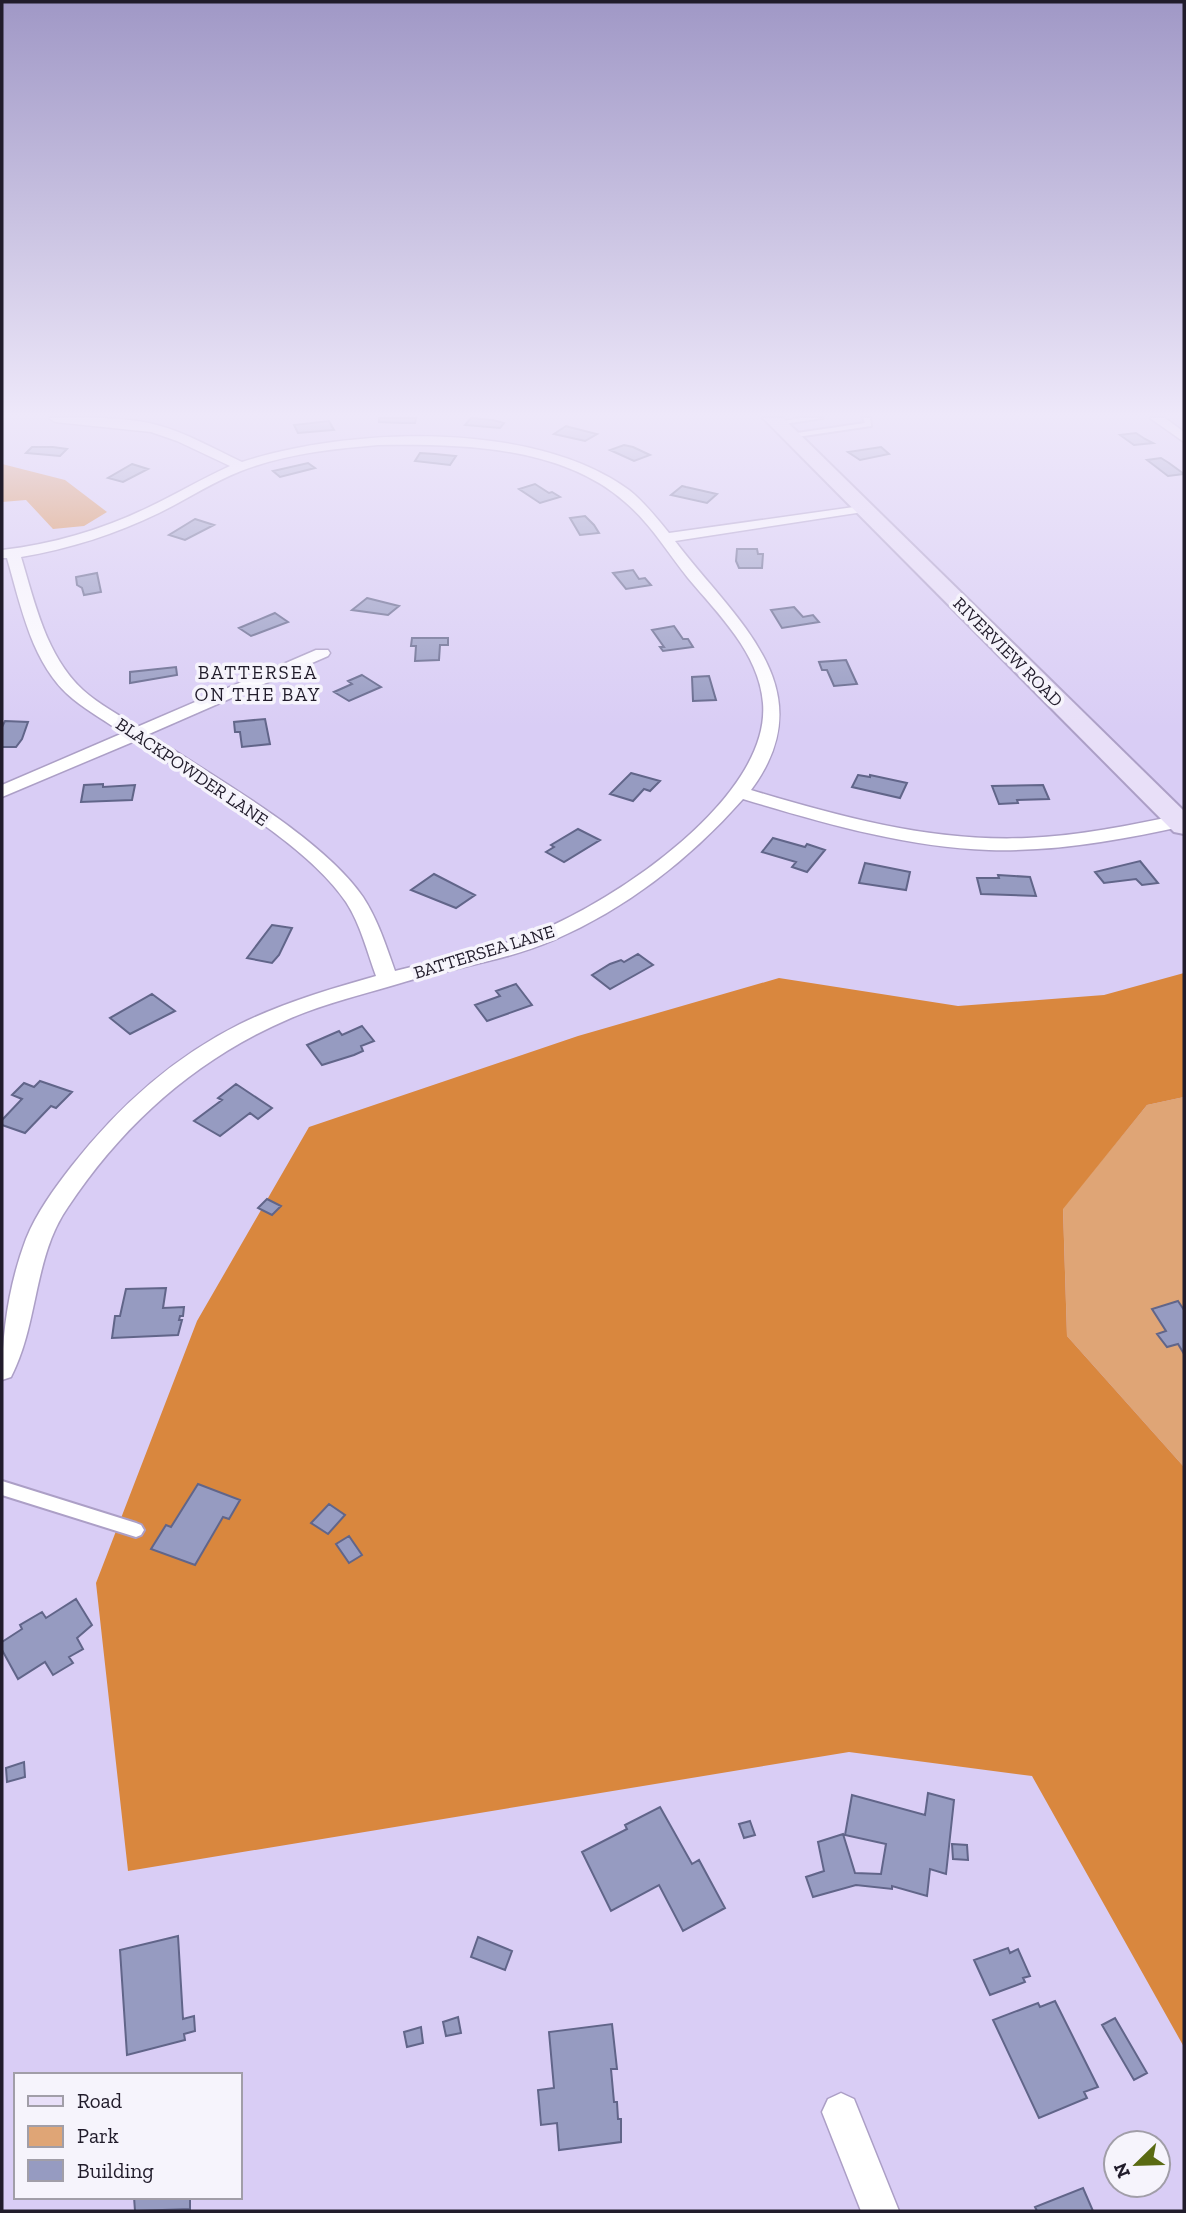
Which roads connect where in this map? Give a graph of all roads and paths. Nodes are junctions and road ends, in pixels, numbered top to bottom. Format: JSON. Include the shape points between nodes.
{"nodes":[{"id":1,"x":127,"y":521,"type":"edge"},
{"id":2,"x":649,"y":521,"type":"edge"},
{"id":3,"x":737,"y":521,"type":"edge"},
{"id":4,"x":876,"y":521,"type":"edge"},
{"id":5,"x":660,"y":533,"type":"junction"},
{"id":6,"x":7,"y":554,"type":"edge"},
{"id":7,"x":322,"y":653,"type":"dead end"},
{"id":8,"x":136,"y":733,"type":"junction"},
{"id":9,"x":2,"y":792,"type":"edge"},
{"id":10,"x":742,"y":793,"type":"junction"},
{"id":11,"x":1182,"y":824,"type":"edge"},
{"id":12,"x":388,"y":981,"type":"junction"},
{"id":13,"x":2,"y":1369,"type":"edge"},
{"id":14,"x":2,"y":1488,"type":"edge"},
{"id":15,"x":136,"y":1531,"type":"dead end"},
{"id":16,"x":841,"y":2112,"type":"dead end"},
{"id":17,"x":880,"y":2211,"type":"edge"}],
"edges":[{"from":1,"to":6,"type":"street","name":"BATTERSEA LANE"},
{"from":2,"to":5,"type":"street","name":"BATTERSEA LANE"},
{"from":3,"to":5,"type":"street"},
{"from":4,"to":11,"type":"street","name":"RIVERVIEW ROAD"},
{"from":5,"to":10,"type":"street","name":"BATTERSEA LANE","via":[[750,645],[767,681],[772,716],[769,734]]},
{"from":6,"to":8,"type":"street","name":"BLACKPOWDER LANE","via":[[38,640],[61,680]]},
{"from":7,"to":8,"type":"street"},
{"from":8,"to":9,"type":"street"},
{"from":8,"to":12,"type":"street","name":"BLACKPOWDER LANE","via":[[302,847],[333,876],[371,929]]},
{"from":10,"to":11,"type":"street","via":[[845,823],[953,843],[1027,844]]},
{"from":10,"to":12,"type":"street","name":"BATTERSEA LANE","via":[[661,870],[597,912],[543,937]]},
{"from":12,"to":13,"type":"street","name":"BATTERSEA LANE","via":[[250,1027],[172,1076],[120,1121],[44,1226],[13,1345]]},
{"from":14,"to":15,"type":"lane"},
{"from":16,"to":17,"type":"street"}]}
